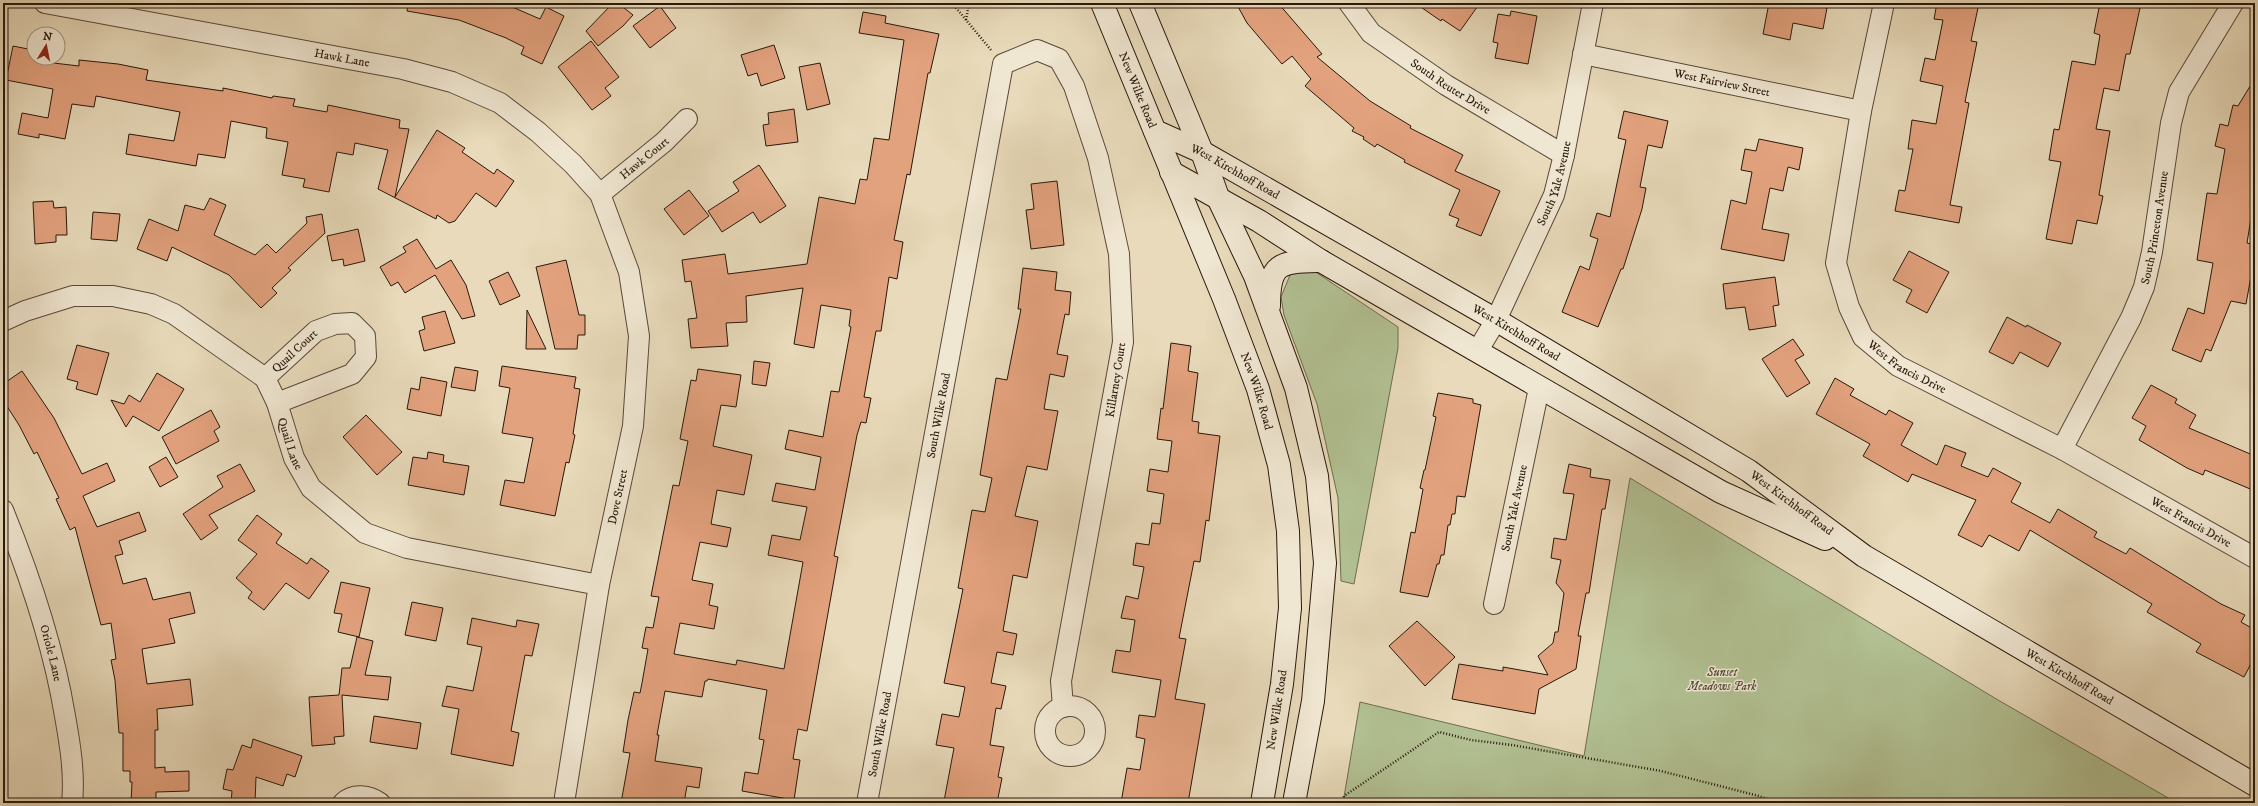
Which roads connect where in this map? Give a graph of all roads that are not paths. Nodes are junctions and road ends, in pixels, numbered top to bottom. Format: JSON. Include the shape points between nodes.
{"nodes":[{"id":1,"x":45,"y":3,"type":"edge"},
{"id":2,"x":1102,"y":3,"type":"edge"},
{"id":3,"x":1140,"y":3,"type":"edge"},
{"id":4,"x":1349,"y":3,"type":"edge"},
{"id":5,"x":1593,"y":3,"type":"edge"},
{"id":6,"x":1884,"y":3,"type":"edge"},
{"id":7,"x":2233,"y":3,"type":"edge"},
{"id":8,"x":1037,"y":50,"type":"joint"},
{"id":9,"x":1583,"y":54,"type":"junction"},
{"id":10,"x":1861,"y":111,"type":"junction"},
{"id":11,"x":687,"y":119,"type":"dead end"},
{"id":12,"x":1155,"y":131,"type":"junction"},
{"id":13,"x":1202,"y":152,"type":"junction"},
{"id":14,"x":1564,"y":155,"type":"junction"},
{"id":15,"x":1170,"y":172,"type":"junction"},
{"id":16,"x":600,"y":194,"type":"junction"},
{"id":17,"x":1219,"y":200,"type":"junction"},
{"id":18,"x":1321,"y":261,"type":"junction"},
{"id":19,"x":1269,"y":314,"type":"junction"},
{"id":20,"x":1496,"y":320,"type":"junction"},
{"id":21,"x":3,"y":321,"type":"edge"},
{"id":22,"x":1478,"y":350,"type":"junction"},
{"id":23,"x":265,"y":378,"type":"junction"},
{"id":24,"x":1539,"y":388,"type":"junction"},
{"id":25,"x":277,"y":403,"type":"junction"},
{"id":26,"x":2062,"y":449,"type":"junction"},
{"id":27,"x":3,"y":510,"type":"edge"},
{"id":28,"x":1864,"y":556,"type":"junction"},
{"id":29,"x":2255,"y":558,"type":"edge"},
{"id":30,"x":599,"y":585,"type":"junction"},
{"id":31,"x":1494,"y":604,"type":"dead end"},
{"id":32,"x":1063,"y":707,"type":"dead end"},
{"id":33,"x":2255,"y":785,"type":"edge"},
{"id":34,"x":72,"y":803,"type":"edge"},
{"id":35,"x":343,"y":803,"type":"edge"},
{"id":36,"x":380,"y":803,"type":"edge"},
{"id":37,"x":564,"y":803,"type":"edge"},
{"id":38,"x":867,"y":803,"type":"edge"},
{"id":39,"x":1262,"y":803,"type":"edge"},
{"id":40,"x":1294,"y":803,"type":"edge"}],
"edges":[{"from":1,"to":16,"type":"street","name":"Hawk Lane","via":[[403,69],[452,82],[500,103],[538,132],[573,164]]},
{"from":2,"to":12,"type":"main road","name":"New Wilke Road"},
{"from":3,"to":13,"type":"main road"},
{"from":4,"to":14,"type":"street","name":"South Reuter Drive","via":[[1371,33],[1446,85]]},
{"from":5,"to":9,"type":"street","name":"South Yale Avenue"},
{"from":6,"to":10,"type":"street","name":"West Francis Drive"},
{"from":7,"to":26,"type":"street","name":"South Princeton Avenue","via":[[2179,92],[2171,123],[2152,252],[2144,287],[2132,318]]},
{"from":8,"to":32,"type":"street","name":"Killarney Court","via":[[1059,58],[1077,93],[1098,158],[1119,254],[1122,305],[1123,342],[1061,682]]},
{"from":8,"to":38,"type":"street","name":"South Wilke Road","via":[[1003,64]]},
{"from":9,"to":10,"type":"street","name":"West Fairview Street"},
{"from":9,"to":14,"type":"street","name":"South Yale Avenue"},
{"from":10,"to":26,"type":"street","name":"West Francis Drive","via":[[1836,262],[1849,307],[1863,336],[1898,366]]},
{"from":11,"to":16,"type":"street","name":"Hawk Court","via":[[664,142]]},
{"from":12,"to":13,"type":"main road","name":"West Kirchhoff Road"},
{"from":12,"to":15,"type":"main road","name":"New Wilke Road"},
{"from":13,"to":17,"type":"main road"},
{"from":13,"to":20,"type":"main road","name":"West Kirchhoff Road"},
{"from":14,"to":20,"type":"street","name":"South Yale Avenue","via":[[1554,195]]},
{"from":15,"to":17,"type":"main road","name":"West Kirchhoff Road"},
{"from":15,"to":39,"type":"main road","name":"New Wilke Road","via":[[1224,299],[1258,389],[1280,472],[1288,531],[1290,608],[1282,684]]},
{"from":16,"to":30,"type":"street","name":"Dove Street","via":[[629,272],[639,336],[633,426]]},
{"from":17,"to":18,"type":"main road","name":"West Kirchhoff Road","via":[[1259,221]]},
{"from":17,"to":19,"type":"main road","via":[[1255,276]]},
{"from":18,"to":19,"type":"main road","via":[[1294,262],[1280,266],[1272,275]]},
{"from":18,"to":22,"type":"main road","name":"West Kirchhoff Road"},
{"from":19,"to":40,"type":"main road","via":[[1296,388],[1317,476],[1325,562],[1313,701]]},
{"from":20,"to":22,"type":"street","name":"South Yale Avenue"},
{"from":20,"to":28,"type":"main road","name":"West Kirchhoff Road","via":[[1749,471]]},
{"from":21,"to":23,"type":"street","name":"Quail Lane","via":[[25,311],[73,296],[113,296],[151,304],[174,314]]},
{"from":22,"to":24,"type":"main road","name":"West Kirchhoff Road"},
{"from":23,"to":25,"type":"street","name":"Quail Lane"},
{"from":23,"to":25,"type":"street","name":"Quail Court","via":[[316,331],[335,324],[352,323],[365,336],[366,358],[352,374]]},
{"from":24,"to":28,"type":"main road","name":"West Kirchhoff Road","via":[[1721,492]]},
{"from":24,"to":31,"type":"street","name":"South Yale Avenue"},
{"from":25,"to":30,"type":"street","name":"Quail Lane","via":[[294,458],[311,488],[365,533],[407,548]]},
{"from":26,"to":29,"type":"street","name":"West Francis Drive"},
{"from":27,"to":34,"type":"street","name":"Oriole Lane","via":[[44,622],[61,690],[70,746]]},
{"from":28,"to":33,"type":"main road","name":"West Kirchhoff Road"},
{"from":30,"to":37,"type":"street","name":"Dove Street"},
{"from":35,"to":36,"type":"street","via":[[357,796],[367,796]]}]}
